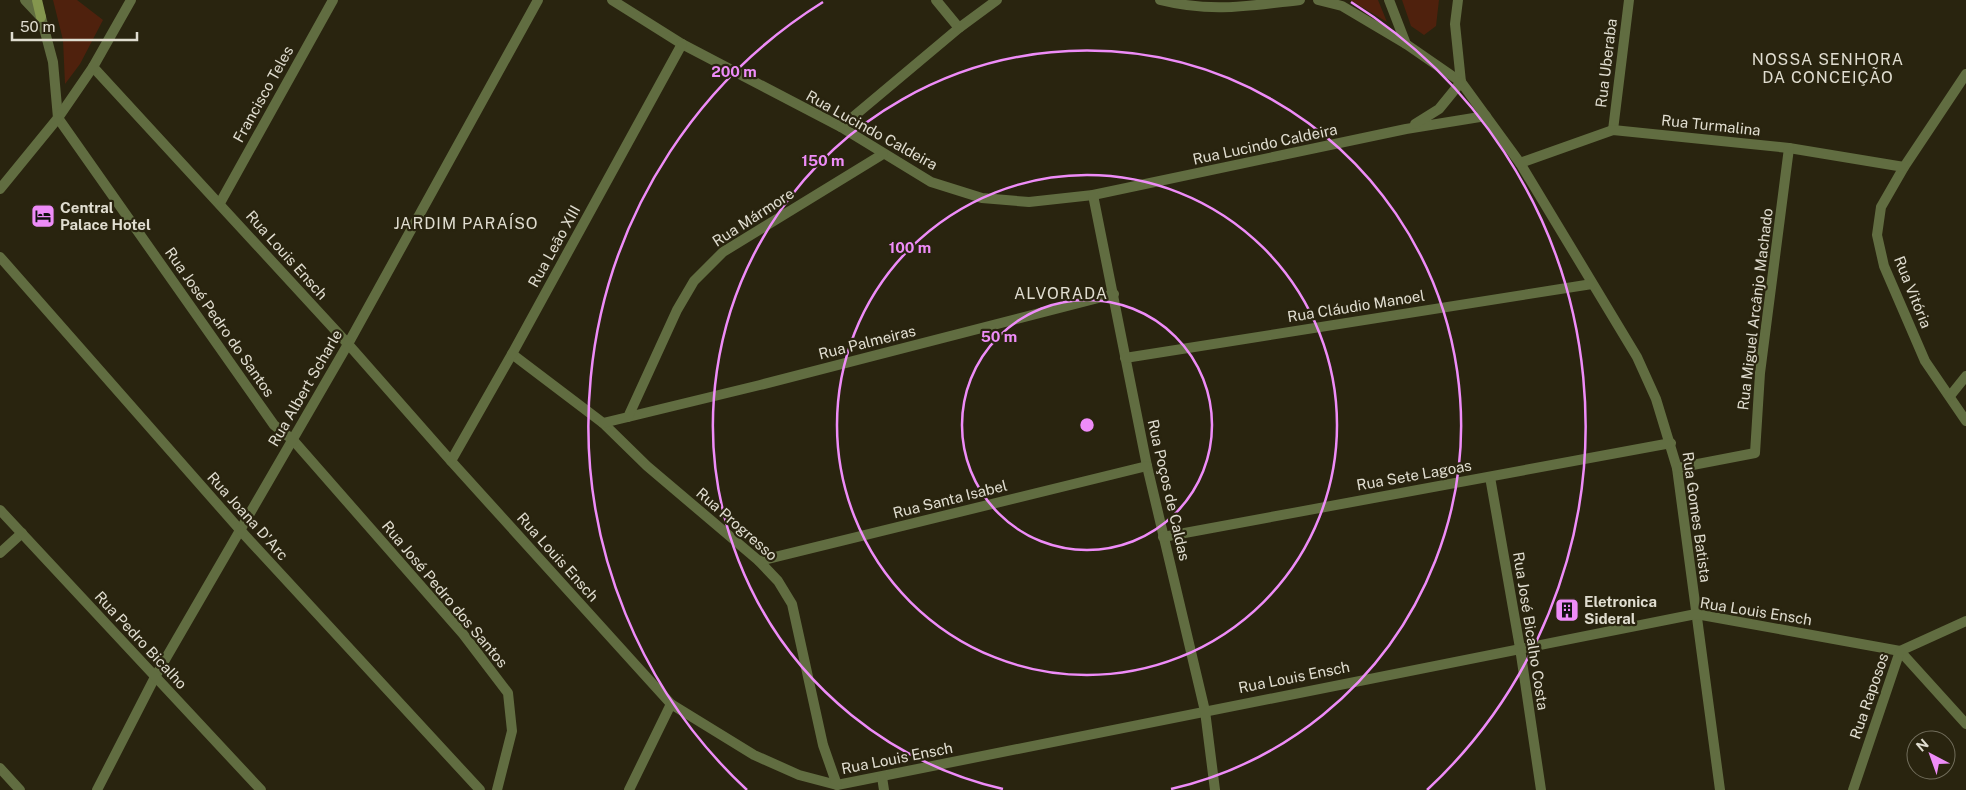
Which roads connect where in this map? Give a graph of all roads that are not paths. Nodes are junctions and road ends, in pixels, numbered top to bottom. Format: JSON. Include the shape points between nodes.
{"nodes":[{"id":1,"x":25,"y":0,"type":"edge"},
{"id":2,"x":37,"y":0,"type":"edge"},
{"id":3,"x":131,"y":0,"type":"edge"},
{"id":4,"x":333,"y":0,"type":"edge"},
{"id":5,"x":538,"y":0,"type":"edge"},
{"id":6,"x":612,"y":0,"type":"edge"},
{"id":7,"x":936,"y":0,"type":"edge"},
{"id":8,"x":997,"y":0,"type":"edge"},
{"id":9,"x":1160,"y":0,"type":"edge"},
{"id":10,"x":1300,"y":0,"type":"edge"},
{"id":11,"x":1318,"y":0,"type":"edge"},
{"id":12,"x":1389,"y":0,"type":"edge"},
{"id":13,"x":1458,"y":0,"type":"edge"},
{"id":14,"x":1630,"y":0,"type":"edge"},
{"id":15,"x":41,"y":17,"type":"junction"},
{"id":16,"x":959,"y":28,"type":"junction"},
{"id":17,"x":682,"y":44,"type":"junction"},
{"id":18,"x":1406,"y":44,"type":"junction"},
{"id":19,"x":93,"y":68,"type":"junction"},
{"id":20,"x":1966,"y":74,"type":"edge"},
{"id":21,"x":1461,"y":82,"type":"junction"},
{"id":22,"x":1486,"y":116,"type":"junction"},
{"id":23,"x":58,"y":118,"type":"junction"},
{"id":24,"x":841,"y":127,"type":"junction"},
{"id":25,"x":1406,"y":129,"type":"junction"},
{"id":26,"x":1613,"y":130,"type":"junction"},
{"id":27,"x":1789,"y":148,"type":"junction"},
{"id":28,"x":883,"y":154,"type":"junction"},
{"id":29,"x":1520,"y":163,"type":"junction"},
{"id":30,"x":1904,"y":167,"type":"junction"},
{"id":31,"x":0,"y":189,"type":"edge"},
{"id":32,"x":1093,"y":195,"type":"junction"},
{"id":33,"x":220,"y":203,"type":"junction"},
{"id":34,"x":0,"y":257,"type":"edge"},
{"id":35,"x":1592,"y":284,"type":"junction"},
{"id":36,"x":1114,"y":294,"type":"junction"},
{"id":37,"x":348,"y":344,"type":"junction"},
{"id":38,"x":512,"y":354,"type":"junction"},
{"id":39,"x":1125,"y":358,"type":"junction"},
{"id":40,"x":1966,"y":376,"type":"edge"},
{"id":41,"x":1950,"y":396,"type":"junction"},
{"id":42,"x":628,"y":416,"type":"junction"},
{"id":43,"x":1966,"y":421,"type":"edge"},
{"id":44,"x":602,"y":423,"type":"junction"},
{"id":45,"x":293,"y":440,"type":"junction"},
{"id":46,"x":1671,"y":443,"type":"junction"},
{"id":47,"x":451,"y":461,"type":"junction"},
{"id":48,"x":1147,"y":466,"type":"junction"},
{"id":49,"x":1677,"y":468,"type":"junction"},
{"id":50,"x":1490,"y":477,"type":"junction"},
{"id":51,"x":0,"y":510,"type":"edge"},
{"id":52,"x":241,"y":531,"type":"junction"},
{"id":53,"x":22,"y":533,"type":"junction"},
{"id":54,"x":1163,"y":537,"type":"junction"},
{"id":55,"x":0,"y":553,"type":"edge"},
{"id":56,"x":759,"y":561,"type":"junction"},
{"id":57,"x":1696,"y":614,"type":"junction"},
{"id":58,"x":1966,"y":621,"type":"edge"},
{"id":59,"x":1520,"y":648,"type":"junction"},
{"id":60,"x":1900,"y":651,"type":"junction"},
{"id":61,"x":155,"y":677,"type":"junction"},
{"id":62,"x":671,"y":704,"type":"junction"},
{"id":63,"x":1205,"y":710,"type":"junction"},
{"id":64,"x":1966,"y":724,"type":"edge"},
{"id":65,"x":0,"y":768,"type":"edge"},
{"id":66,"x":882,"y":777,"type":"junction"},
{"id":67,"x":837,"y":785,"type":"junction"},
{"id":68,"x":20,"y":790,"type":"edge"},
{"id":69,"x":97,"y":790,"type":"edge"},
{"id":70,"x":261,"y":790,"type":"edge"},
{"id":71,"x":480,"y":790,"type":"edge"},
{"id":72,"x":497,"y":790,"type":"edge"},
{"id":73,"x":629,"y":790,"type":"edge"},
{"id":74,"x":884,"y":790,"type":"edge"},
{"id":75,"x":1215,"y":790,"type":"edge"},
{"id":76,"x":1540,"y":790,"type":"edge"},
{"id":77,"x":1720,"y":790,"type":"edge"},
{"id":78,"x":1852,"y":790,"type":"edge"}],
"edges":[{"from":1,"to":15,"type":"street"},
{"from":2,"to":15,"type":"main road"},
{"from":3,"to":19,"type":"street"},
{"from":4,"to":33,"type":"street","name":"Francisco Teles"},
{"from":5,"to":37,"type":"street","name":"Rua Albert Scharle"},
{"from":6,"to":17,"type":"street","name":"Rua Lucindo Caldeira"},
{"from":7,"to":16,"type":"street"},
{"from":8,"to":16,"type":"street"},
{"from":9,"to":10,"type":"street","via":[[1198,8],[1232,9]]},
{"from":11,"to":18,"type":"street","via":[[1342,6]]},
{"from":12,"to":18,"type":"street"},
{"from":13,"to":21,"type":"street","via":[[1455,24]]},
{"from":14,"to":26,"type":"street","name":"Rua Uberaba"},
{"from":15,"to":23,"type":"street","via":[[53,62]]},
{"from":16,"to":24,"type":"street"},
{"from":17,"to":24,"type":"street","name":"Rua Lucindo Caldeira"},
{"from":17,"to":38,"type":"street","name":"Rua Leão XIII"},
{"from":18,"to":21,"type":"street"},
{"from":19,"to":23,"type":"street"},
{"from":19,"to":33,"type":"street","name":"Rua Louis Ensch"},
{"from":20,"to":30,"type":"street","name":"Rua Vitória"},
{"from":21,"to":22,"type":"street"},
{"from":21,"to":25,"type":"street","name":"Rua Lucindo Caldeira","via":[[1439,109]]},
{"from":22,"to":25,"type":"street","name":"Rua Lucindo Caldeira"},
{"from":22,"to":29,"type":"street","name":"Rua Gomes Batista"},
{"from":23,"to":31,"type":"street"},
{"from":23,"to":45,"type":"street","name":"Rua José Pedro do Santos","via":[[274,426]]},
{"from":24,"to":28,"type":"street","name":"Rua Lucindo Caldeira"},
{"from":25,"to":32,"type":"street","name":"Rua Lucindo Caldeira"},
{"from":26,"to":27,"type":"street","name":"Rua Turmalina"},
{"from":26,"to":29,"type":"street","name":"Rua Turmalina"},
{"from":27,"to":30,"type":"street","name":"Rua Turmalina"},
{"from":27,"to":49,"type":"street","name":"Rua Miguel Arcânjo Machado","via":[[1760,374],[1755,453]]},
{"from":28,"to":32,"type":"street","name":"Rua Lucindo Caldeira","via":[[931,182],[982,198],[1029,202]]},
{"from":28,"to":42,"type":"street","name":"Rua Mármore","via":[[723,252],[694,281],[677,310]]},
{"from":29,"to":35,"type":"street","name":"Rua Gomes Batista"},
{"from":30,"to":41,"type":"street","name":"Rua Vitória","via":[[1881,208],[1877,235],[1884,266],[1925,361]]},
{"from":32,"to":36,"type":"street","name":"Rua Poços de Caldas"},
{"from":33,"to":37,"type":"street","name":"Rua Louis Ensch"},
{"from":34,"to":52,"type":"street","name":"Rua Joana D'Arc"},
{"from":35,"to":39,"type":"street","name":"Rua Cláudio Manoel"},
{"from":35,"to":46,"type":"street","name":"Rua Gomes Batista","via":[[1637,357]]},
{"from":36,"to":39,"type":"street","name":"Rua Poços de Caldas"},
{"from":36,"to":42,"type":"street","name":"Rua Palmeiras"},
{"from":37,"to":45,"type":"street","name":"Rua Albert Scharle"},
{"from":37,"to":47,"type":"street","name":"Rua Louis Ensch"},
{"from":38,"to":44,"type":"street","name":"Rua Progresso"},
{"from":38,"to":47,"type":"street","name":"Rua Leão XIII"},
{"from":39,"to":48,"type":"street","name":"Rua Poços de Caldas"},
{"from":40,"to":41,"type":"street"},
{"from":41,"to":43,"type":"street","name":"Rua Vitória"},
{"from":42,"to":44,"type":"street"},
{"from":44,"to":56,"type":"street","name":"Rua Progresso","via":[[647,466]]},
{"from":45,"to":52,"type":"street","name":"Rua Albert Scharle"},
{"from":45,"to":72,"type":"street","name":"Rua José Pedro dos Santos","via":[[463,634],[508,692],[512,731]]},
{"from":46,"to":49,"type":"street","name":"Rua Gomes Batista"},
{"from":46,"to":50,"type":"street","name":"Rua Sete Lagoas"},
{"from":47,"to":62,"type":"street","name":"Rua Louis Ensch"},
{"from":48,"to":54,"type":"street","name":"Rua Poços de Caldas"},
{"from":48,"to":56,"type":"street","name":"Rua Santa Isabel"},
{"from":49,"to":57,"type":"street","name":"Rua Gomes Batista"},
{"from":50,"to":54,"type":"street","name":"Rua Sete Lagoas"},
{"from":50,"to":59,"type":"street","name":"Rua José Bicalho Costa"},
{"from":51,"to":53,"type":"street","name":"Rua Pedro Bicalho"},
{"from":52,"to":61,"type":"street","name":"Rua Albert Scharle"},
{"from":52,"to":71,"type":"street","name":"Rua Joana D'Arc"},
{"from":53,"to":55,"type":"street"},
{"from":53,"to":61,"type":"street","name":"Rua Pedro Bicalho"},
{"from":54,"to":63,"type":"street","name":"Rua Poços de Caldas"},
{"from":56,"to":67,"type":"street","name":"Rua Progresso","via":[[778,581],[792,604],[823,745]]},
{"from":57,"to":59,"type":"street","name":"Rua Louis Ensch"},
{"from":57,"to":60,"type":"street","name":"Rua Louis Ensch"},
{"from":57,"to":77,"type":"street","name":"Rua Gomes Batista"},
{"from":58,"to":60,"type":"street","name":"Rua Raposos"},
{"from":59,"to":63,"type":"street","name":"Rua Louis Ensch"},
{"from":59,"to":76,"type":"street","name":"Rua José Bicalho Costa"},
{"from":60,"to":64,"type":"street"},
{"from":60,"to":78,"type":"street","name":"Rua Raposos"},
{"from":61,"to":69,"type":"street","name":"Rua Albert Scharle"},
{"from":61,"to":70,"type":"street","name":"Rua Pedro Bicalho"},
{"from":62,"to":67,"type":"street","name":"Rua Louis Ensch","via":[[754,756],[799,775]]},
{"from":62,"to":73,"type":"street"},
{"from":63,"to":66,"type":"street","name":"Rua Louis Ensch"},
{"from":63,"to":75,"type":"street","name":"Rua Poços de Caldas"},
{"from":65,"to":68,"type":"street"},
{"from":66,"to":67,"type":"street","name":"Rua Louis Ensch"},
{"from":66,"to":74,"type":"street"}]}
